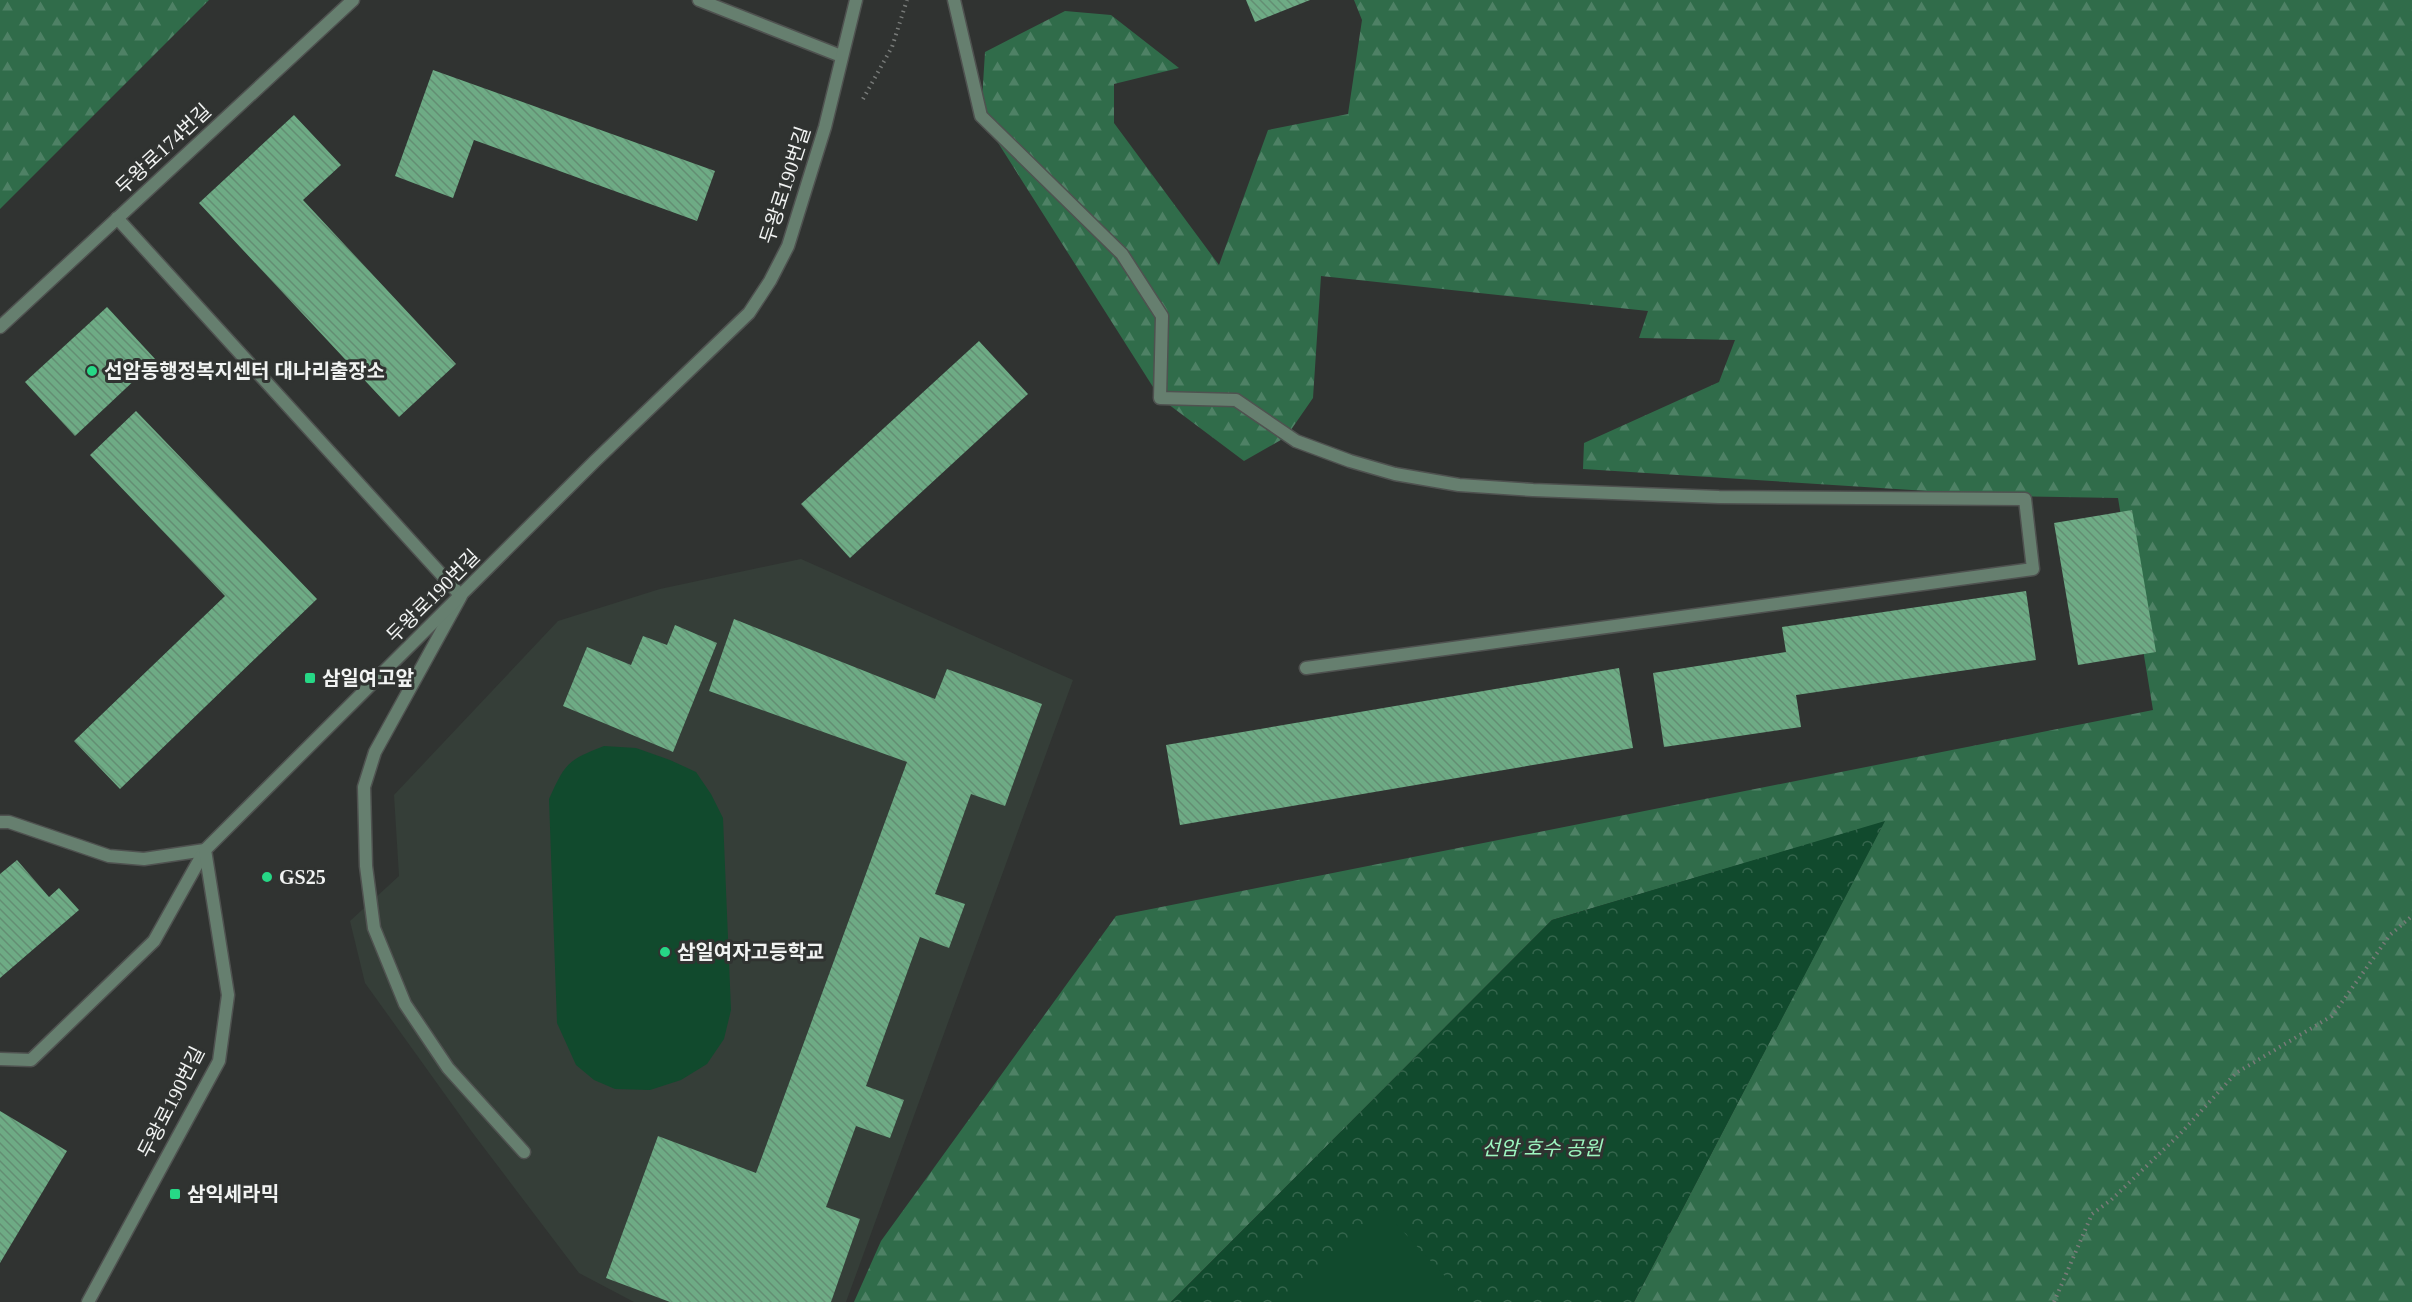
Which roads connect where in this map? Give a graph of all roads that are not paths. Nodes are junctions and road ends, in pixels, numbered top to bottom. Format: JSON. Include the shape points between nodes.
{"nodes":[{"id":1,"x":353,"y":0,"type":"edge"},
{"id":2,"x":699,"y":0,"type":"edge"},
{"id":3,"x":856,"y":0,"type":"edge"},
{"id":4,"x":954,"y":0,"type":"edge"},
{"id":5,"x":841,"y":56,"type":"junction"},
{"id":6,"x":117,"y":218,"type":"junction"},
{"id":7,"x":0,"y":327,"type":"edge"},
{"id":8,"x":460,"y":596,"type":"junction"},
{"id":9,"x":1306,"y":668,"type":"dead end"},
{"id":10,"x":0,"y":822,"type":"edge"},
{"id":11,"x":205,"y":850,"type":"junction"},
{"id":12,"x":0,"y":1059,"type":"edge"},
{"id":13,"x":524,"y":1152,"type":"dead end"},
{"id":14,"x":88,"y":1302,"type":"edge"}],
"edges":[{"from":1,"to":6,"type":"street","name":"두왕로174번길"},
{"from":2,"to":5,"type":"street"},
{"from":3,"to":5,"type":"street","name":"두왕로190번길"},
{"from":4,"to":9,"type":"street","via":[[981,116],[1122,254],[1162,316],[1160,398],[1236,400],[1296,441],[1395,474],[1459,484],[1719,497],[2025,498],[2033,568]]},
{"from":5,"to":8,"type":"street","name":"두왕로190번길","via":[[825,127],[788,246],[749,313]]},
{"from":6,"to":7,"type":"street","name":"두왕로174번길"},
{"from":6,"to":8,"type":"street"},
{"from":8,"to":11,"type":"street","name":"두왕로190번길"},
{"from":8,"to":13,"type":"street","via":[[375,752],[364,788],[366,866],[374,928],[405,1004],[448,1068]]},
{"from":10,"to":11,"type":"street","via":[[109,856],[144,859]]},
{"from":11,"to":12,"type":"street","via":[[154,941],[31,1060]]},
{"from":11,"to":14,"type":"street","name":"두왕로190번길","via":[[228,995],[219,1061]]}]}
